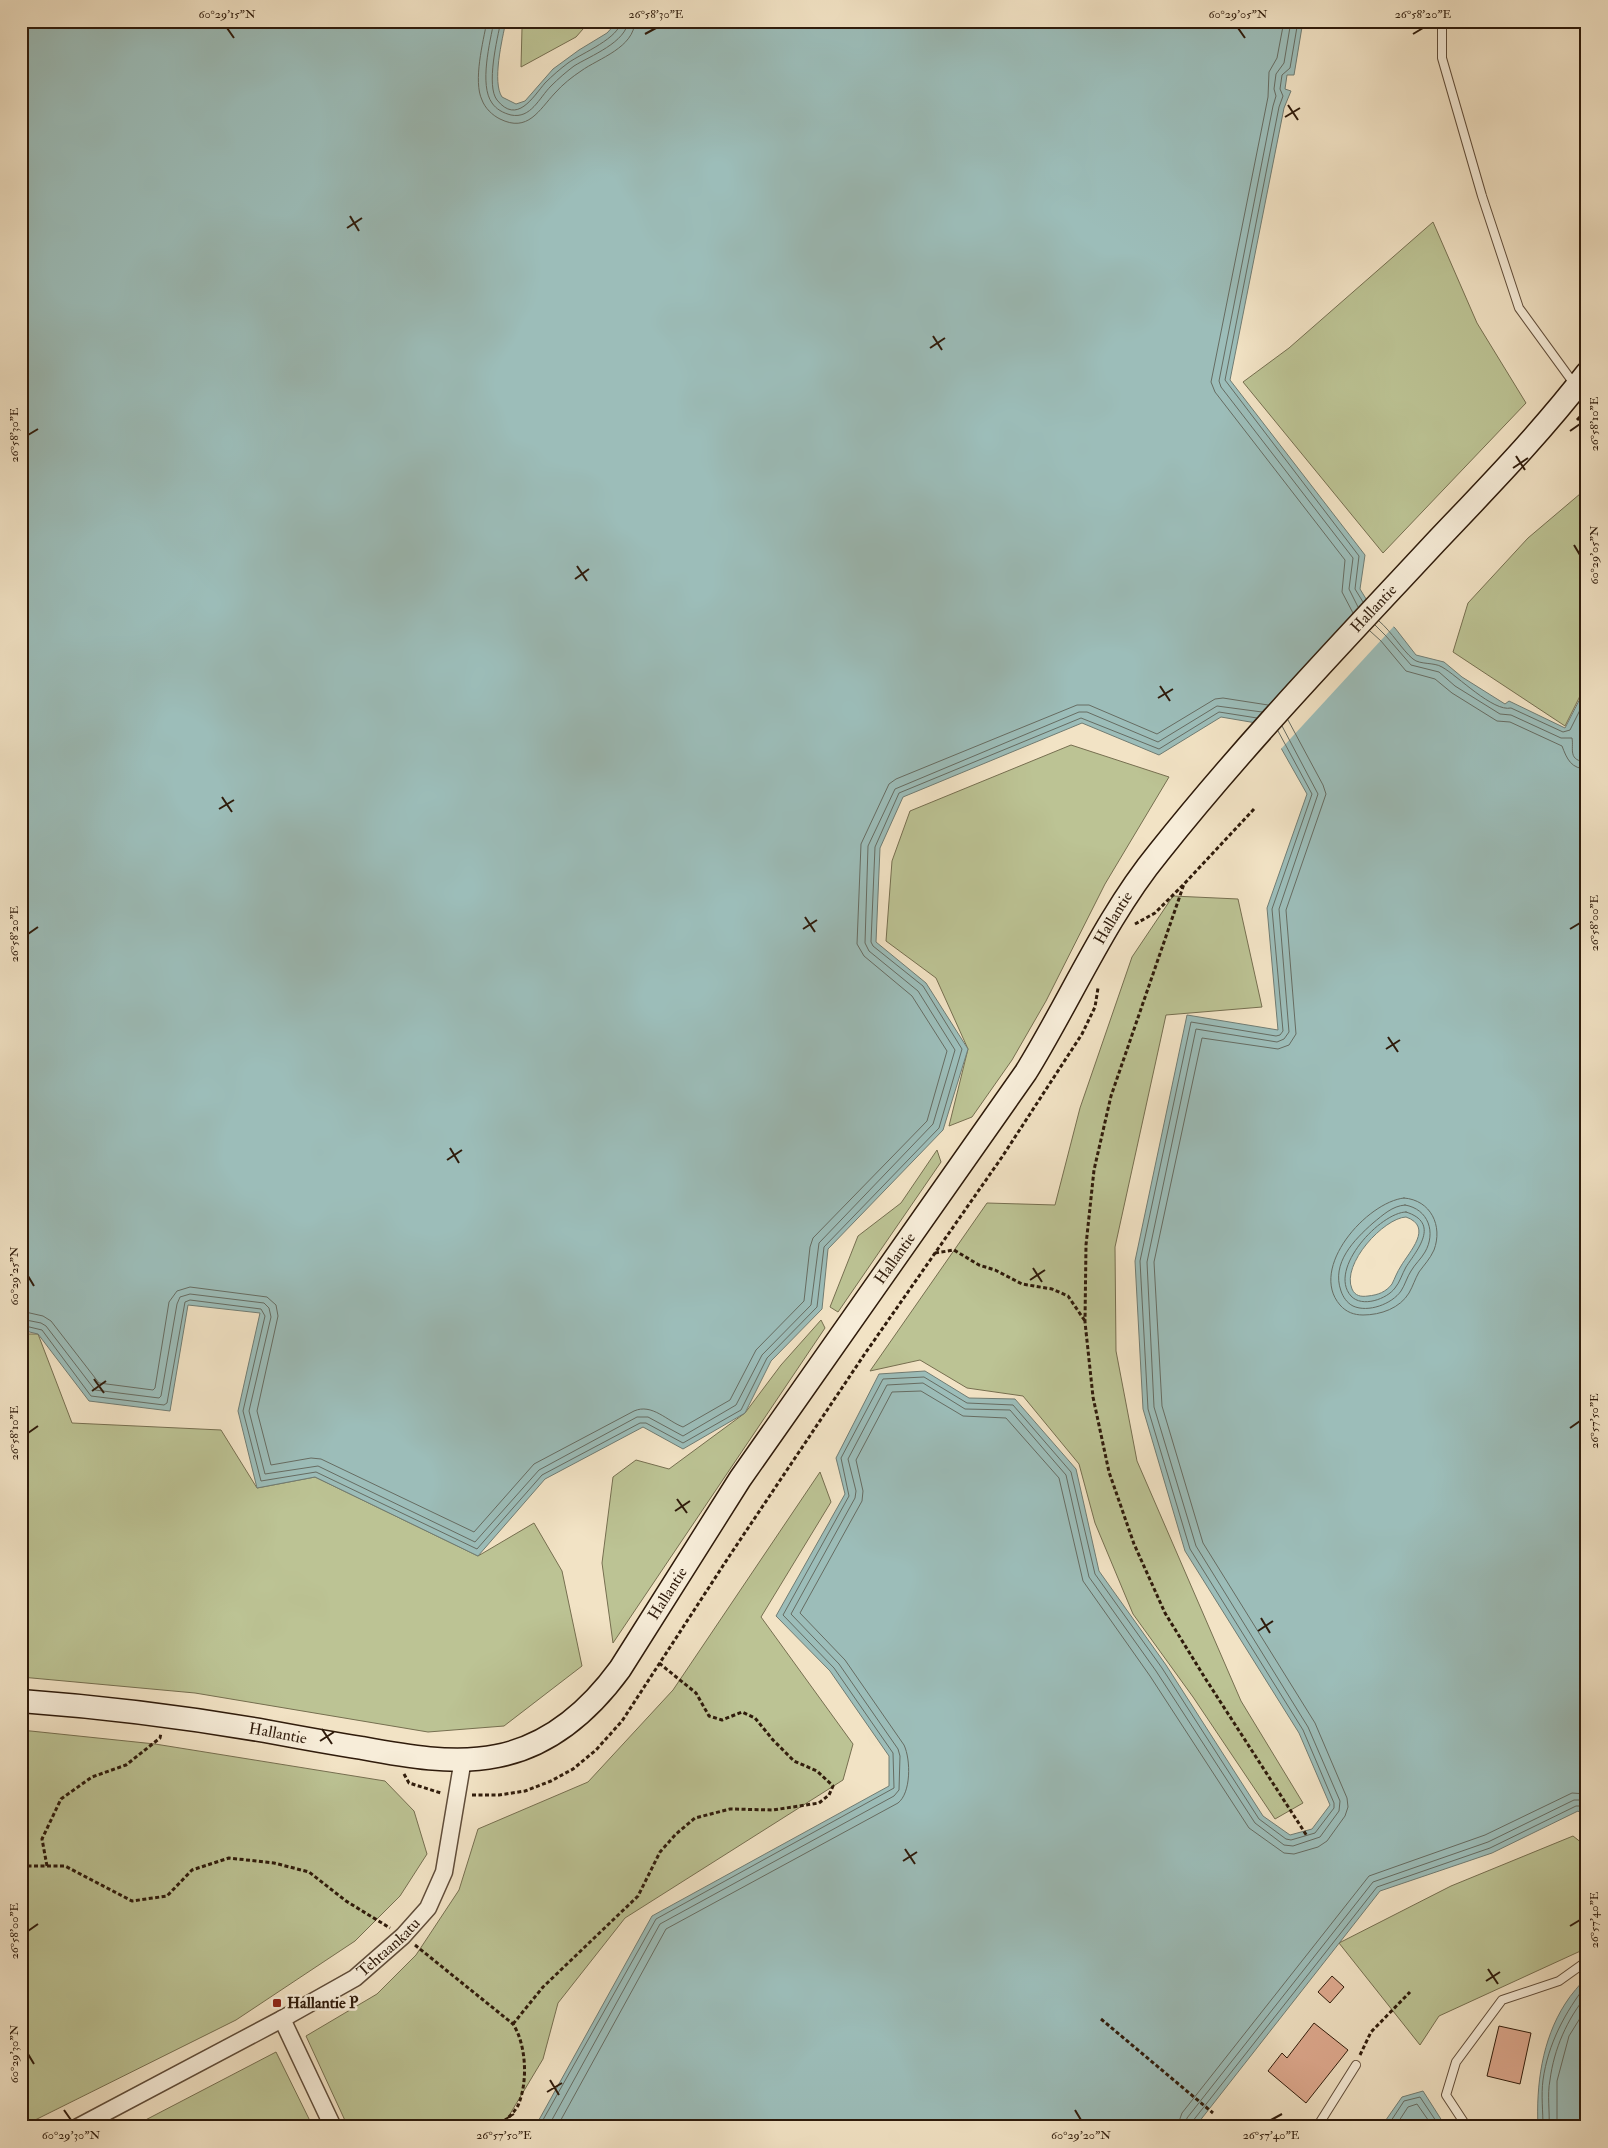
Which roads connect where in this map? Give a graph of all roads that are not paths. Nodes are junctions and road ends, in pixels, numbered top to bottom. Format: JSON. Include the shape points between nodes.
{"nodes":[{"id":1,"x":1442,"y":21,"type":"edge"},
{"id":2,"x":1582,"y":380,"type":"edge"},
{"id":3,"x":21,"y":1701,"type":"edge"},
{"id":4,"x":463,"y":1759,"type":"junction"},
{"id":5,"x":1587,"y":1961,"type":"edge"},
{"id":6,"x":282,"y":2019,"type":"junction"},
{"id":7,"x":1356,"y":2065,"type":"road end"},
{"id":8,"x":78,"y":2127,"type":"edge"},
{"id":9,"x":333,"y":2127,"type":"edge"},
{"id":10,"x":1317,"y":2127,"type":"edge"},
{"id":11,"x":1467,"y":2127,"type":"edge"}],
"edges":[{"from":1,"to":2,"type":"lane","via":[[1442,58],[1519,308]]},
{"from":2,"to":4,"type":"street","name":"Hallantie","via":[[1538,434],[1234,762],[1157,853],[1119,908],[1026,1072],[740,1479],[603,1692],[562,1728],[530,1746],[497,1756]]},
{"from":3,"to":4,"type":"street","name":"Hallantie","via":[[165,1716],[393,1754]]},
{"from":4,"to":6,"type":"street","name":"Tehtaankatu","via":[[444,1872],[428,1908],[403,1936],[355,1978]]},
{"from":5,"to":11,"type":"lane","via":[[1559,1981],[1502,2000],[1456,2062],[1446,2095]]},
{"from":6,"to":8,"type":"street","name":"Tehtaankatu"},
{"from":6,"to":9,"type":"street"},
{"from":7,"to":10,"type":"lane"}]}
